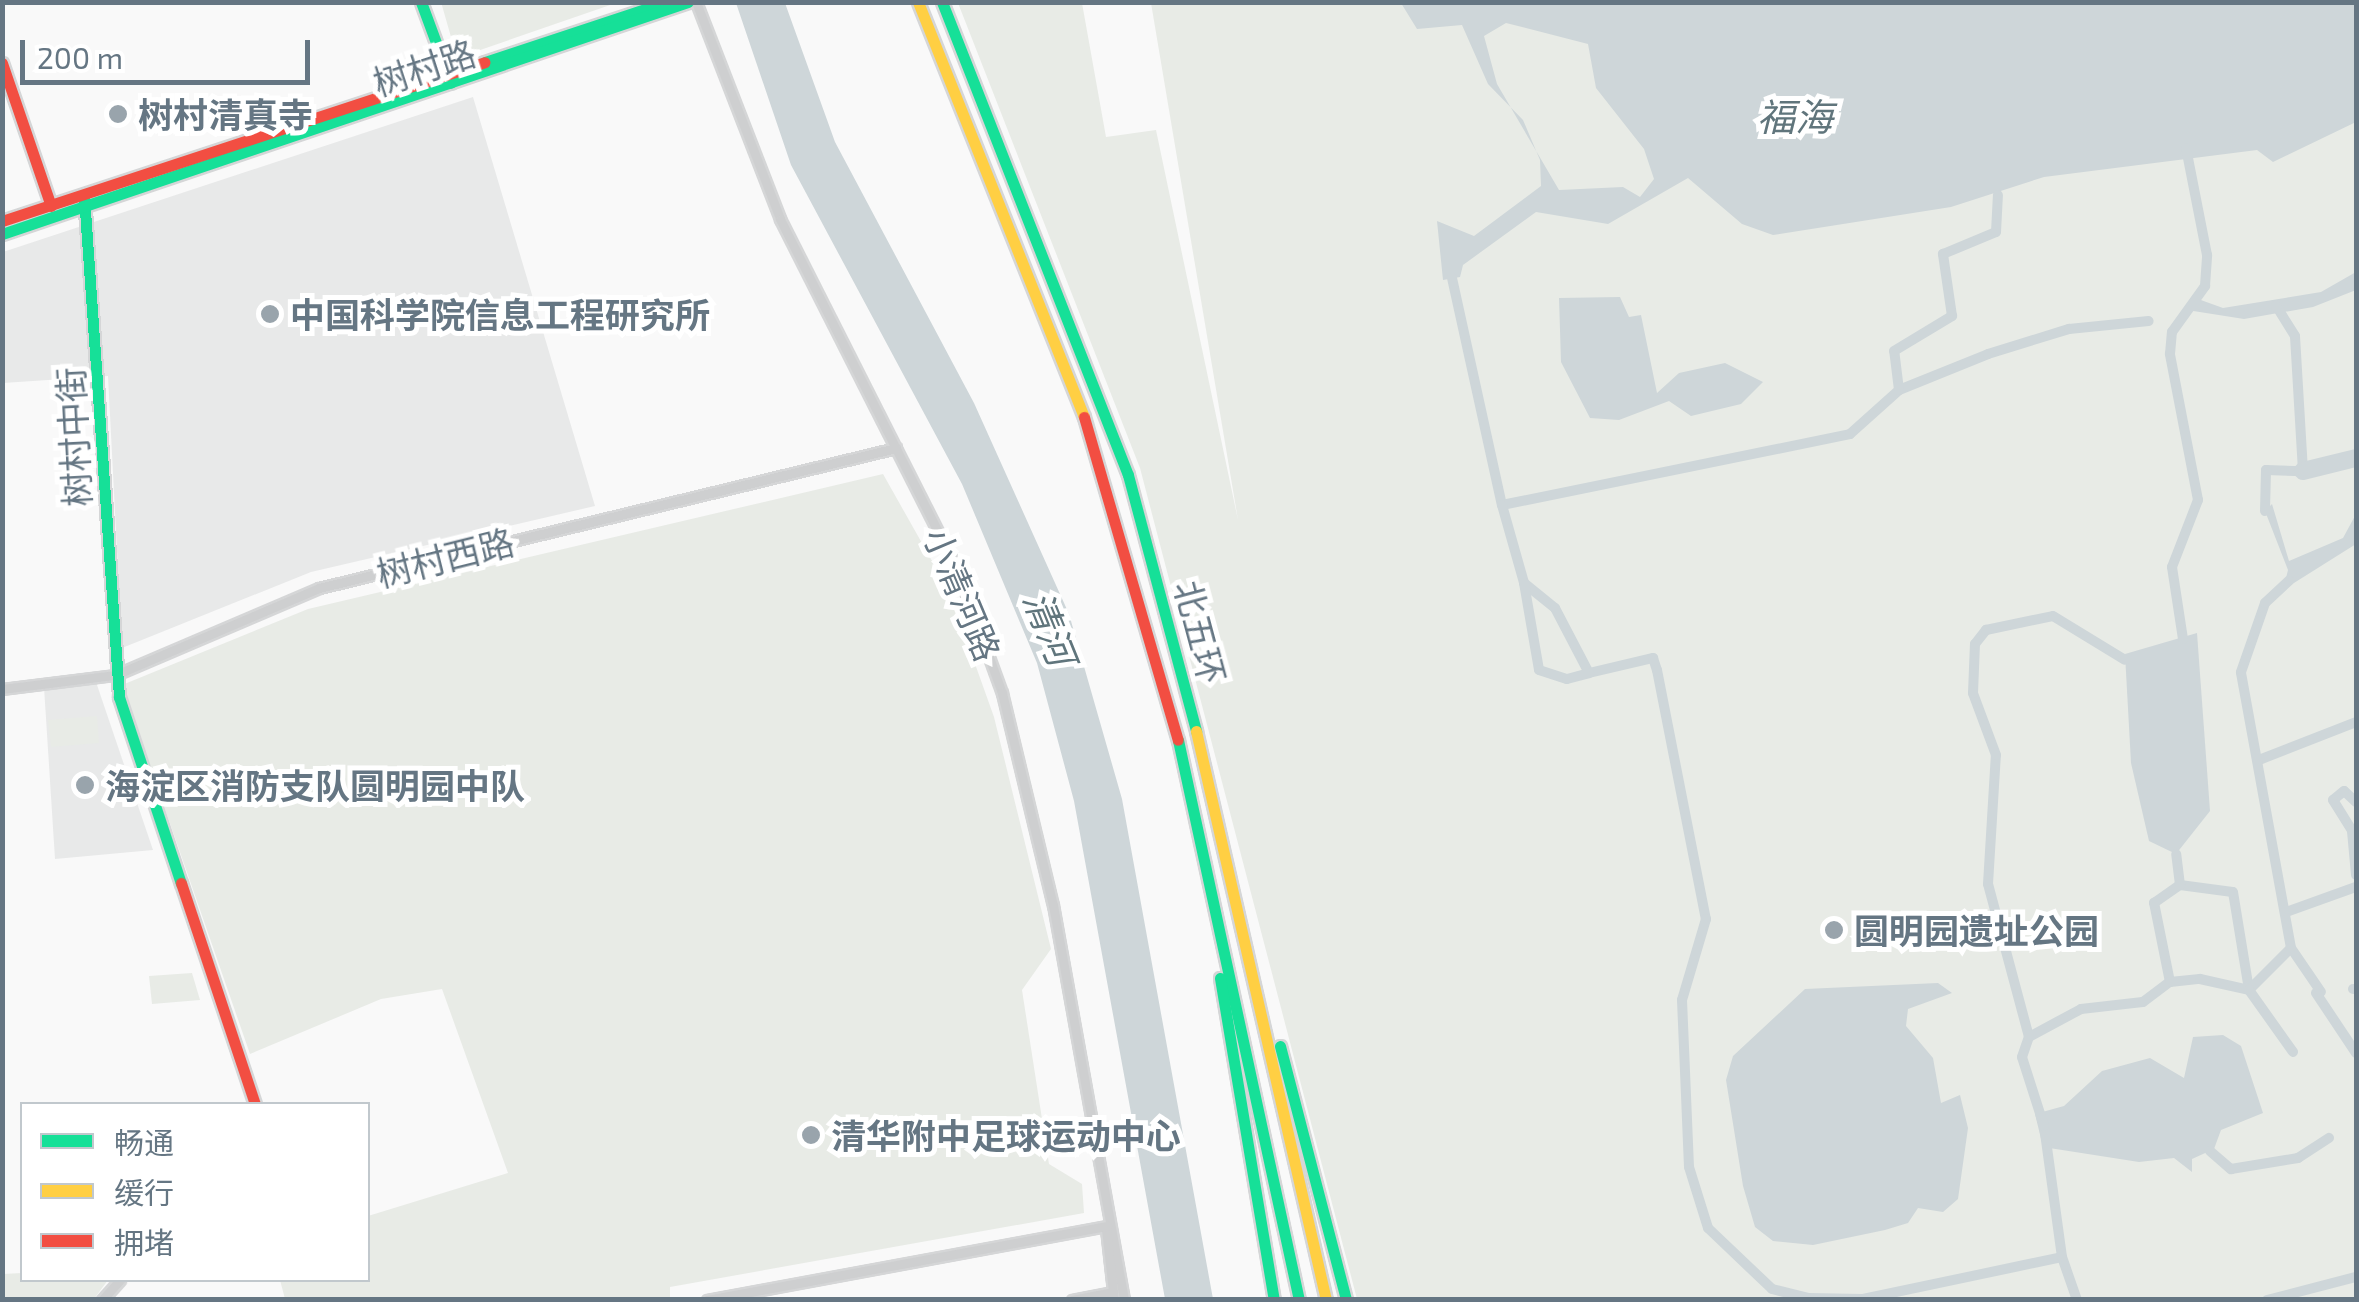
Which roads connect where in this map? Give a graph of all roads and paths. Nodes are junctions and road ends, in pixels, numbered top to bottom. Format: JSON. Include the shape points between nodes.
{"nodes":[{"id":1,"x":421,"y":2,"type":"edge"},
{"id":2,"x":666,"y":2,"type":"edge"},
{"id":3,"x":688,"y":2,"type":"edge"},
{"id":4,"x":696,"y":2,"type":"edge"},
{"id":5,"x":918,"y":2,"type":"edge"},
{"id":6,"x":942,"y":2,"type":"edge"},
{"id":7,"x":2,"y":62,"type":"edge"},
{"id":8,"x":451,"y":82,"type":"junction"},
{"id":9,"x":85,"y":201,"type":"junction"},
{"id":10,"x":51,"y":206,"type":"junction"},
{"id":11,"x":2,"y":221,"type":"edge"},
{"id":12,"x":2,"y":234,"type":"edge"},
{"id":13,"x":896,"y":448,"type":"junction"},
{"id":14,"x":115,"y":675,"type":"junction"},
{"id":15,"x":2,"y":689,"type":"edge"},
{"id":16,"x":1226,"y":844,"type":"junction"},
{"id":17,"x":1203,"y":850,"type":"junction"},
{"id":18,"x":254,"y":1102,"type":"edge"},
{"id":19,"x":1266,"y":1151,"type":"junction"},
{"id":20,"x":1106,"y":1226,"type":"junction"},
{"id":21,"x":1114,"y":1296,"type":"edge"},
{"id":22,"x":707,"y":1300,"type":"edge"},
{"id":23,"x":1072,"y":1300,"type":"edge"},
{"id":24,"x":1124,"y":1300,"type":"edge"},
{"id":25,"x":1274,"y":1300,"type":"edge"},
{"id":26,"x":1290,"y":1300,"type":"edge"},
{"id":27,"x":1299,"y":1300,"type":"edge"},
{"id":28,"x":1326,"y":1300,"type":"edge"},
{"id":29,"x":1346,"y":1300,"type":"edge"}],
"edges":[{"from":1,"to":8,"type":"main road"},
{"from":2,"to":8,"type":"main road","name":"树村路"},
{"from":3,"to":8,"type":"main road","name":"树村路"},
{"from":4,"to":13,"type":"street","name":"小清河路","via":[[780,219]]},
{"from":5,"to":17,"type":"main road","name":"北五环","via":[[1109,480]]},
{"from":6,"to":16,"type":"main road","name":"北五环","via":[[1128,475]]},
{"from":7,"to":10,"type":"main road"},
{"from":8,"to":9,"type":"main road","name":"树村路"},
{"from":9,"to":10,"type":"main road","name":"树村路"},
{"from":9,"to":12,"type":"main road","name":"树村路"},
{"from":9,"to":14,"type":"main road","name":"树村中街"},
{"from":10,"to":11,"type":"main road","name":"树村路"},
{"from":13,"to":14,"type":"street","name":"树村西路","via":[[319,588]]},
{"from":13,"to":20,"type":"street","name":"小清河路","via":[[980,626],[1024,773]]},
{"from":14,"to":15,"type":"street","name":"树村西路"},
{"from":14,"to":18,"type":"main road","name":"树村中街"},
{"from":16,"to":28,"type":"main road","name":"北五环"},
{"from":16,"to":29,"type":"main road"},
{"from":17,"to":19,"type":"main road","name":"北五环"},
{"from":17,"to":25,"type":"main road"},
{"from":19,"to":26,"type":"main road"},
{"from":19,"to":27,"type":"main road","name":"北五环"},
{"from":20,"to":21,"type":"street","name":"小清河路"},
{"from":20,"to":22,"type":"street"},
{"from":20,"to":24,"type":"street","name":"小清河路"},
{"from":21,"to":23,"type":"street"}]}
